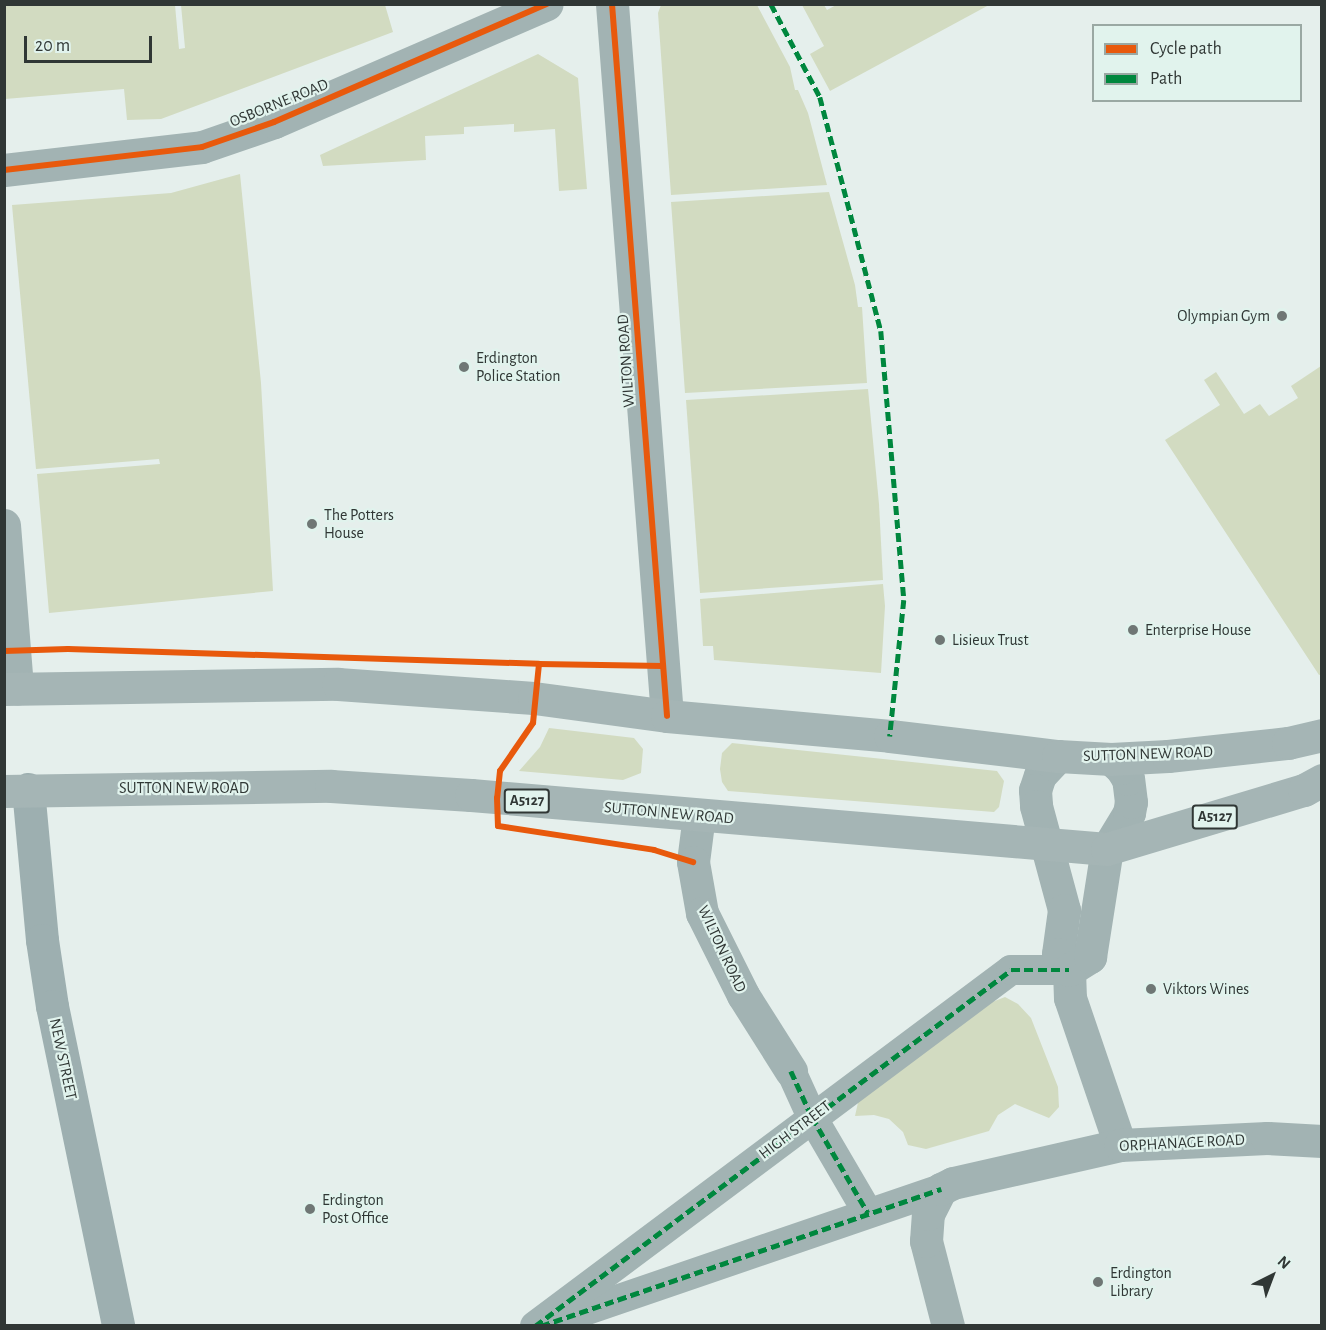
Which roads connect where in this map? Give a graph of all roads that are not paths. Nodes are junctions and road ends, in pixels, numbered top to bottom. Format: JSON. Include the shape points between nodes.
{"nodes":[{"id":1,"x":547,"y":4,"type":"edge"},
{"id":2,"x":612,"y":4,"type":"edge"},
{"id":3,"x":4,"y":171,"type":"edge"},
{"id":4,"x":4,"y":525,"type":"edge"},
{"id":5,"x":11,"y":688,"type":"edge"},
{"id":6,"x":667,"y":716,"type":"junction"},
{"id":7,"x":1322,"y":735,"type":"edge"},
{"id":8,"x":1058,"y":756,"type":"junction"},
{"id":9,"x":1111,"y":759,"type":"junction"},
{"id":10,"x":1322,"y":780,"type":"edge"},
{"id":11,"x":16,"y":790,"type":"edge"},
{"id":12,"x":699,"y":815,"type":"junction"},
{"id":13,"x":1048,"y":844,"type":"junction"},
{"id":14,"x":1107,"y":849,"type":"junction"},
{"id":15,"x":1069,"y":970,"type":"junction"},
{"id":16,"x":791,"y":1071,"type":"joint"},
{"id":17,"x":812,"y":1118,"type":"junction"},
{"id":18,"x":1322,"y":1141,"type":"edge"},
{"id":19,"x":1120,"y":1145,"type":"junction"},
{"id":20,"x":940,"y":1189,"type":"junction"},
{"id":21,"x":868,"y":1213,"type":"junction"},
{"id":22,"x":118,"y":1326,"type":"edge"},
{"id":23,"x":535,"y":1326,"type":"edge"},
{"id":24,"x":541,"y":1326,"type":"edge"},
{"id":25,"x":948,"y":1326,"type":"edge"}],
"edges":[{"from":1,"to":3,"type":"street","name":"OSBORNE ROAD","via":[[274,122],[202,147]]},
{"from":2,"to":6,"type":"street","name":"WILTON ROAD"},
{"from":4,"to":5,"type":"street"},
{"from":5,"to":6,"type":"main road","name":"SUTTON NEW ROAD","via":[[338,684],[534,698]]},
{"from":6,"to":8,"type":"main road","name":"SUTTON NEW ROAD"},
{"from":7,"to":9,"type":"main road","name":"SUTTON NEW ROAD","via":[[1267,746]]},
{"from":8,"to":9,"type":"main road","name":"SUTTON NEW ROAD"},
{"from":8,"to":13,"type":"street","via":[[1040,776],[1035,790]]},
{"from":9,"to":14,"type":"street","via":[[1128,779],[1131,802],[1129,813]]},
{"from":10,"to":14,"type":"main road","name":"SUTTON NEW ROAD","number":"A5127","via":[[1304,790]]},
{"from":11,"to":12,"type":"main road","name":"SUTTON NEW ROAD","number":"A5127","via":[[331,786]]},
{"from":11,"to":22,"type":"main road","name":"NEW STREET","via":[[52,1006]]},
{"from":12,"to":13,"type":"main road","name":"SUTTON NEW ROAD","number":"A5127"},
{"from":12,"to":16,"type":"street","name":"WILTON ROAD","via":[[693,862],[702,913],[743,995]]},
{"from":13,"to":14,"type":"main road","name":"SUTTON NEW ROAD","number":"A5127"},
{"from":13,"to":15,"type":"street","via":[[1064,910],[1058,954]]},
{"from":14,"to":15,"type":"street","via":[[1090,957]]},
{"from":15,"to":17,"type":"street","name":"HIGH STREET","via":[[1011,970]]},
{"from":15,"to":19,"type":"street","via":[[1070,998]]},
{"from":16,"to":17,"type":"street"},
{"from":17,"to":21,"type":"street"},
{"from":17,"to":23,"type":"street","name":"HIGH STREET"},
{"from":18,"to":19,"type":"street","name":"ORPHANAGE ROAD","via":[[1267,1138]]},
{"from":19,"to":20,"type":"street","name":"ORPHANAGE ROAD"},
{"from":20,"to":21,"type":"street"},
{"from":20,"to":25,"type":"street","via":[[928,1214],[926,1241]]},
{"from":21,"to":24,"type":"street"}]}
